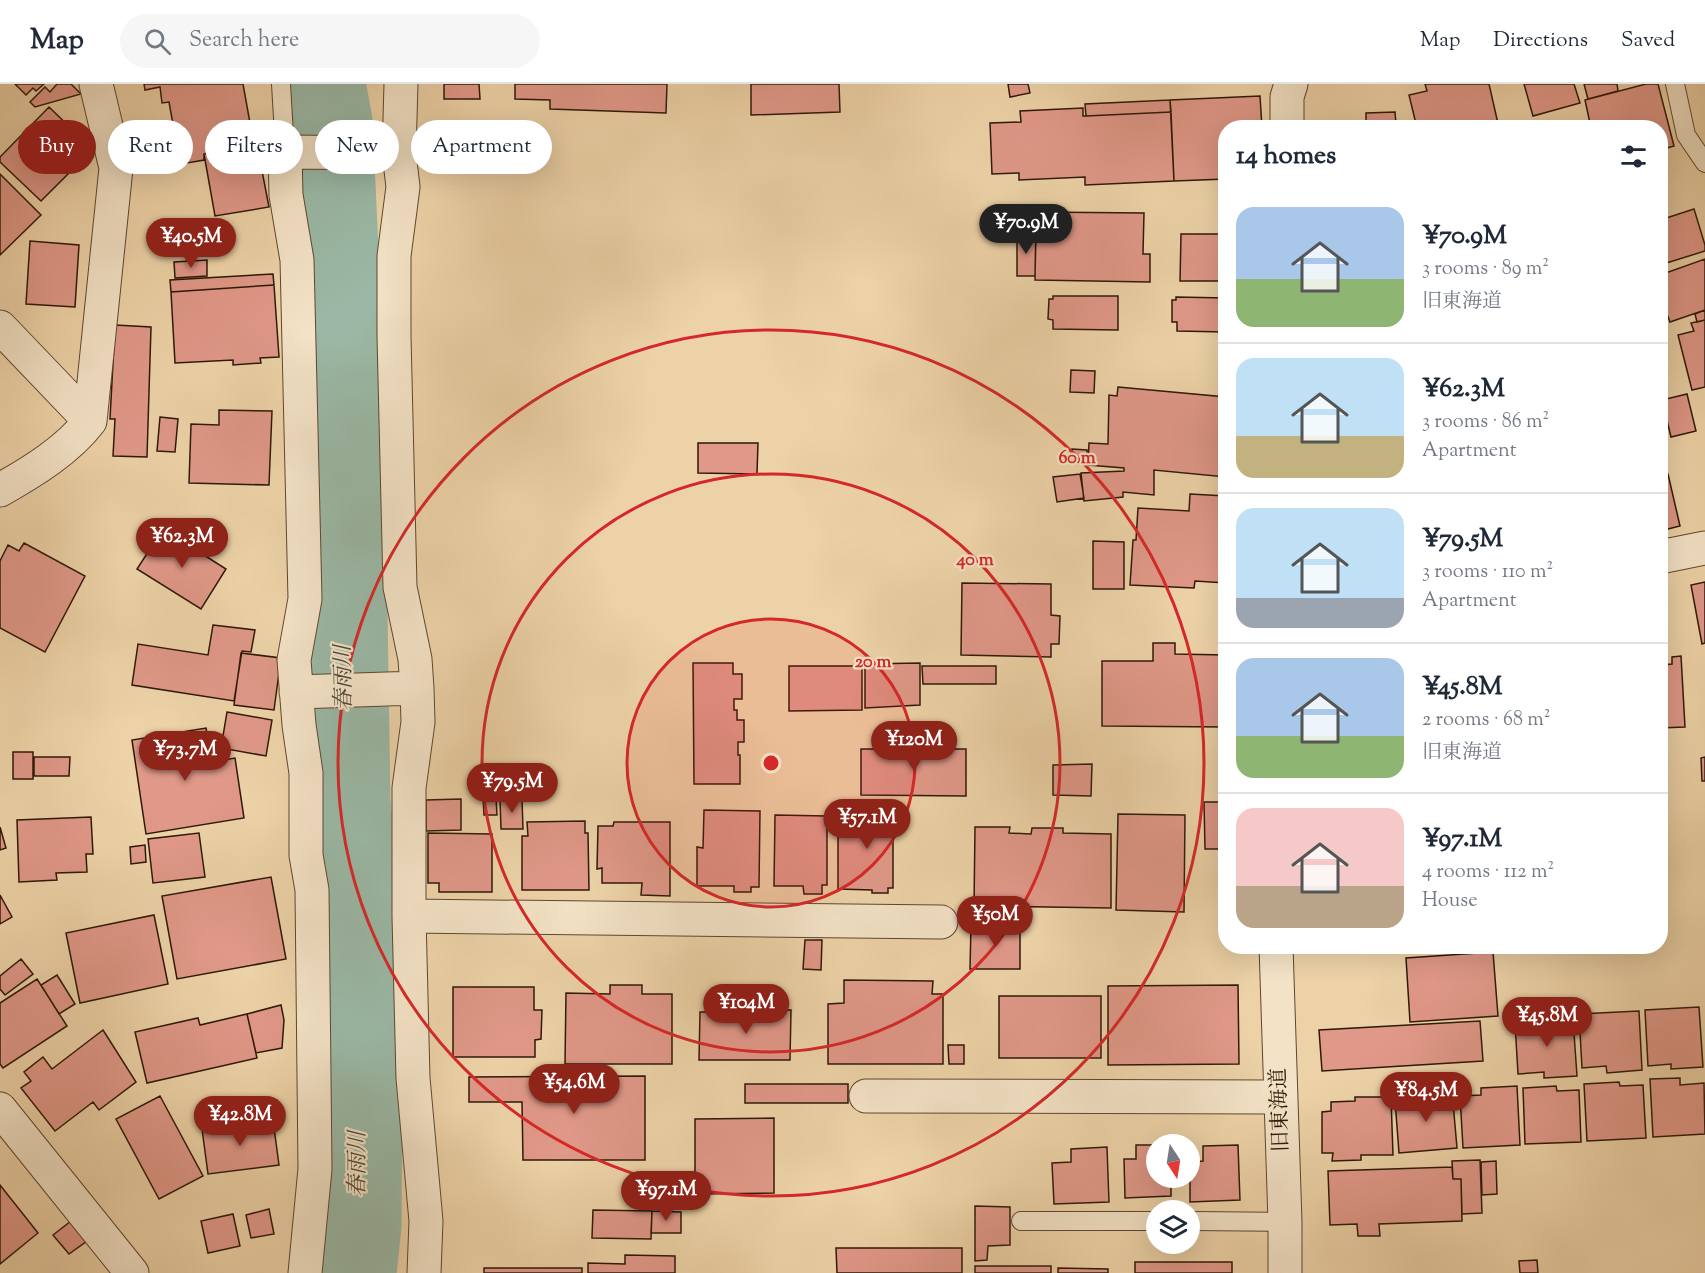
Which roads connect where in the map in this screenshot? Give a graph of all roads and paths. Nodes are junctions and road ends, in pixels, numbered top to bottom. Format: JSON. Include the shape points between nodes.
{"nodes":[{"id":1,"x":96,"y":84,"type":"edge"},
{"id":2,"x":281,"y":84,"type":"edge"},
{"id":3,"x":400,"y":84,"type":"edge"},
{"id":4,"x":1291,"y":84,"type":"edge"},
{"id":5,"x":1674,"y":84,"type":"edge"},
{"id":6,"x":287,"y":120,"type":"edge"},
{"id":7,"x":395,"y":120,"type":"edge"},
{"id":8,"x":1287,"y":120,"type":"edge"},
{"id":9,"x":1705,"y":163,"type":"edge"},
{"id":10,"x":289,"y":174,"type":"edge"},
{"id":11,"x":397,"y":174,"type":"edge"},
{"id":12,"x":0,"y":327,"type":"edge"},
{"id":13,"x":90,"y":421,"type":"junction"},
{"id":14,"x":0,"y":490,"type":"edge"},
{"id":15,"x":1705,"y":548,"type":"edge"},
{"id":16,"x":1668,"y":555,"type":"edge"},
{"id":17,"x":406,"y":689,"type":"junction"},
{"id":18,"x":306,"y":692,"type":"junction"},
{"id":19,"x":409,"y":916,"type":"junction"},
{"id":20,"x":941,"y":922,"type":"dead end"},
{"id":21,"x":1276,"y":954,"type":"edge"},
{"id":22,"x":866,"y":1096,"type":"dead end"},
{"id":23,"x":1280,"y":1097,"type":"junction"},
{"id":24,"x":0,"y":1109,"type":"edge"},
{"id":25,"x":1021,"y":1221,"type":"dead end"},
{"id":26,"x":1146,"y":1221,"type":"edge"},
{"id":27,"x":1200,"y":1221,"type":"edge"},
{"id":28,"x":1285,"y":1222,"type":"junction"},
{"id":29,"x":132,"y":1273,"type":"edge"},
{"id":30,"x":305,"y":1273,"type":"edge"},
{"id":31,"x":424,"y":1273,"type":"edge"},
{"id":32,"x":1285,"y":1273,"type":"edge"}],
"edges":[{"from":1,"to":13,"type":"street","via":[[116,168]]},
{"from":2,"to":6,"type":"lane"},
{"from":3,"to":7,"type":"street"},
{"from":4,"to":8,"type":"street"},
{"from":5,"to":9,"type":"lane","via":[[1686,135]]},
{"from":10,"to":18,"type":"street","via":[[286,195],[297,260],[305,598],[294,660]]},
{"from":11,"to":17,"type":"street","via":[[402,187],[394,256],[400,587],[415,658]]},
{"from":12,"to":13,"type":"street"},
{"from":13,"to":14,"type":"street","via":[[70,442]]},
{"from":15,"to":16,"type":"street"},
{"from":17,"to":18,"type":"street"},
{"from":17,"to":19,"type":"street","via":[[418,722],[409,788]]},
{"from":18,"to":30,"type":"street","via":[[298,725],[306,773],[306,855],[312,890],[315,1169]]},
{"from":19,"to":20,"type":"street"},
{"from":19,"to":31,"type":"street","via":[[413,1078],[426,1221]]},
{"from":21,"to":23,"type":"street","name":"旧東海道"},
{"from":22,"to":23,"type":"street"},
{"from":23,"to":28,"type":"street","name":"旧東海道"},
{"from":24,"to":29,"type":"street"},
{"from":25,"to":26,"type":"lane"},
{"from":27,"to":28,"type":"lane"},
{"from":28,"to":32,"type":"street","name":"旧東海道"}]}
